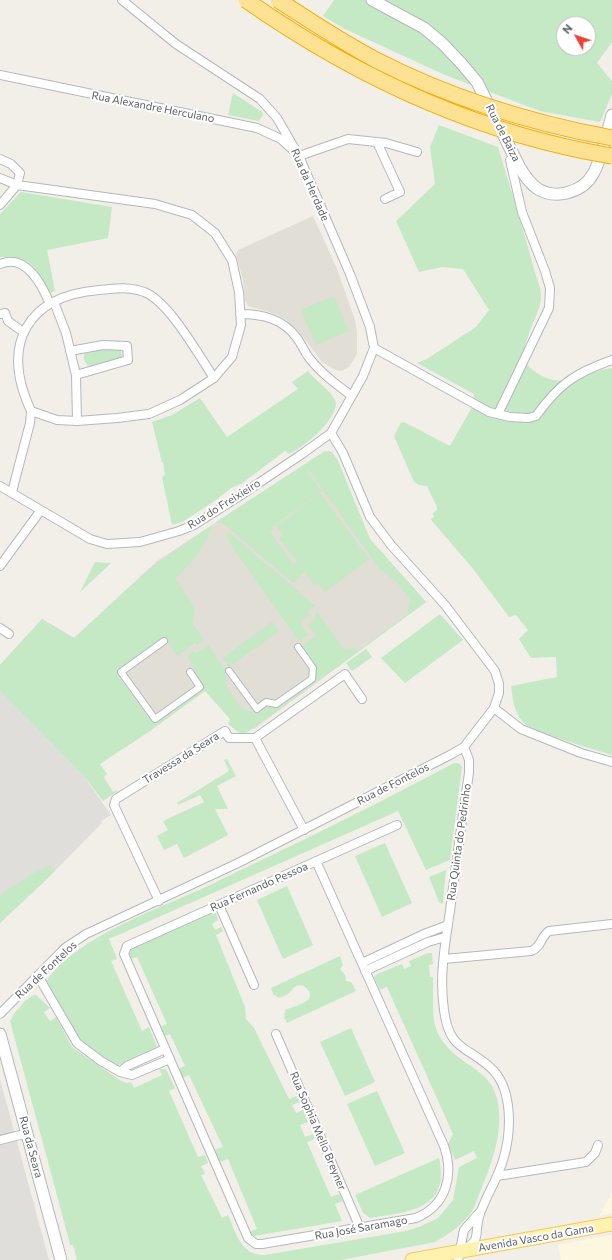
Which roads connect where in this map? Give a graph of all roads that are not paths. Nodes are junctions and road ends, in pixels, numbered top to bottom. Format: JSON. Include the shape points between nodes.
{"nodes":[{"id":1,"x":122,"y":0,"type":"edge"},
{"id":2,"x":246,"y":0,"type":"edge"},
{"id":3,"x":278,"y":0,"type":"edge"},
{"id":4,"x":372,"y":0,"type":"edge"},
{"id":5,"x":0,"y":75,"type":"edge"},
{"id":6,"x":612,"y":115,"type":"edge"},
{"id":7,"x":612,"y":138,"type":"edge"},
{"id":8,"x":377,"y":142,"type":"junction"},
{"id":9,"x":417,"y":152,"type":"dead end"},
{"id":10,"x":514,"y":155,"type":"junction"},
{"id":11,"x":299,"y":156,"type":"junction"},
{"id":12,"x":612,"y":156,"type":"edge"},
{"id":13,"x":0,"y":159,"type":"edge"},
{"id":14,"x":0,"y":178,"type":"edge"},
{"id":15,"x":17,"y":186,"type":"junction"},
{"id":16,"x":385,"y":199,"type":"dead end"},
{"id":17,"x":0,"y":205,"type":"edge"},
{"id":18,"x":0,"y":264,"type":"edge"},
{"id":19,"x":52,"y":303,"type":"junction"},
{"id":20,"x":0,"y":314,"type":"edge"},
{"id":21,"x":240,"y":314,"type":"junction"},
{"id":22,"x":19,"y":329,"type":"junction"},
{"id":23,"x":374,"y":348,"type":"junction"},
{"id":24,"x":70,"y":350,"type":"junction"},
{"id":25,"x":612,"y":360,"type":"edge"},
{"id":26,"x":76,"y":375,"type":"junction"},
{"id":27,"x":214,"y":378,"type":"junction"},
{"id":28,"x":352,"y":396,"type":"junction"},
{"id":29,"x":31,"y":411,"type":"junction"},
{"id":30,"x":498,"y":414,"type":"junction"},
{"id":31,"x":77,"y":421,"type":"junction"},
{"id":32,"x":331,"y":433,"type":"junction"},
{"id":33,"x":0,"y":486,"type":"edge"},
{"id":34,"x":12,"y":492,"type":"junction"},
{"id":35,"x":42,"y":510,"type":"junction"},
{"id":36,"x":0,"y":566,"type":"edge"},
{"id":37,"x":0,"y":628,"type":"edge"},
{"id":38,"x":9,"y":634,"type":"dead end"},
{"id":39,"x":164,"y":641,"type":"dead end"},
{"id":40,"x":298,"y":647,"type":"dead end"},
{"id":41,"x":228,"y":671,"type":"dead end"},
{"id":42,"x":190,"y":672,"type":"dead end"},
{"id":43,"x":362,"y":699,"type":"dead end"},
{"id":44,"x":494,"y":708,"type":"junction"},
{"id":45,"x":255,"y":738,"type":"junction"},
{"id":46,"x":464,"y":747,"type":"junction"},
{"id":47,"x":612,"y":762,"type":"edge"},
{"id":48,"x":397,"y":825,"type":"dead end"},
{"id":49,"x":304,"y":830,"type":"junction"},
{"id":50,"x":316,"y":861,"type":"junction"},
{"id":51,"x":159,"y":901,"type":"junction"},
{"id":52,"x":219,"y":905,"type":"junction"},
{"id":53,"x":612,"y":924,"type":"edge"},
{"id":54,"x":448,"y":925,"type":"junction"},
{"id":55,"x":445,"y":937,"type":"junction"},
{"id":56,"x":124,"y":950,"type":"joint"},
{"id":57,"x":444,"y":959,"type":"junction"},
{"id":58,"x":362,"y":963,"type":"junction"},
{"id":59,"x":365,"y":971,"type":"junction"},
{"id":60,"x":38,"y":976,"type":"junction"},
{"id":61,"x":254,"y":985,"type":"dead end"},
{"id":62,"x":0,"y":1014,"type":"edge"},
{"id":63,"x":0,"y":1034,"type":"edge"},
{"id":64,"x":276,"y":1034,"type":"dead end"},
{"id":65,"x":165,"y":1049,"type":"junction"},
{"id":66,"x":170,"y":1059,"type":"junction"},
{"id":67,"x":120,"y":1072,"type":"junction"},
{"id":68,"x":28,"y":1133,"type":"junction"},
{"id":69,"x":0,"y":1140,"type":"edge"},
{"id":70,"x":598,"y":1145,"type":"dead end"},
{"id":71,"x":497,"y":1176,"type":"junction"},
{"id":72,"x":480,"y":1212,"type":"junction"},
{"id":73,"x":612,"y":1224,"type":"edge"},
{"id":74,"x":360,"y":1228,"type":"junction"},
{"id":75,"x":459,"y":1256,"type":"edge"},
{"id":76,"x":61,"y":1260,"type":"edge"},
{"id":77,"x":412,"y":1260,"type":"edge"}],
"edges":[{"from":1,"to":11,"type":"street","name":"Rua da Herdade","via":[[176,44],[260,99],[277,118]]},
{"from":2,"to":12,"type":"highway","bridge":true,"via":[[334,57],[404,92],[510,133]]},
{"from":3,"to":7,"type":"highway","bridge":true,"via":[[324,31],[376,60],[449,92],[508,112]]},
{"from":4,"to":10,"type":"street","name":"Rua de Baiza","via":[[424,28],[462,63],[477,82]]},
{"from":5,"to":11,"type":"street","name":"Rua Alexandre Herculano","via":[[257,128],[281,139]]},
{"from":6,"to":10,"type":"street","name":"Rua de Baiza","via":[[593,175],[576,189],[556,194],[538,189],[528,180]]},
{"from":8,"to":9,"type":"street"},
{"from":8,"to":11,"type":"street","via":[[348,138]]},
{"from":8,"to":16,"type":"street","via":[[400,192]]},
{"from":10,"to":30,"type":"street","via":[[510,160],[522,212],[550,288],[549,308]]},
{"from":11,"to":23,"type":"street","name":"Rua da Herdade","via":[[350,274],[370,327]]},
{"from":13,"to":15,"type":"street","via":[[11,164],[20,173]]},
{"from":14,"to":15,"type":"street"},
{"from":15,"to":17,"type":"street"},
{"from":15,"to":21,"type":"street","via":[[155,204],[192,215],[215,233],[232,260],[239,292]]},
{"from":18,"to":19,"type":"street","via":[[15,262],[32,272]]},
{"from":19,"to":22,"type":"street","via":[[28,316]]},
{"from":19,"to":24,"type":"street"},
{"from":19,"to":27,"type":"street","via":[[79,292],[126,288],[145,292],[160,302],[174,318]]},
{"from":20,"to":22,"type":"street","via":[[5,312],[8,321]]},
{"from":21,"to":27,"type":"street","via":[[241,326],[232,357]]},
{"from":21,"to":28,"type":"street","via":[[261,314],[281,322],[297,337],[309,358],[323,373]]},
{"from":22,"to":29,"type":"street","via":[[11,346],[10,367],[23,399]]},
{"from":23,"to":28,"type":"street"},
{"from":23,"to":30,"type":"street","via":[[484,409]]},
{"from":24,"to":26,"type":"street"},
{"from":24,"to":26,"type":"street","via":[[103,345],[127,346],[128,360]]},
{"from":25,"to":30,"type":"street","via":[[566,381],[536,416],[529,418]]},
{"from":26,"to":31,"type":"street"},
{"from":27,"to":31,"type":"street","via":[[180,400],[149,414]]},
{"from":28,"to":32,"type":"street"},
{"from":29,"to":31,"type":"street","via":[[57,420]]},
{"from":29,"to":34,"type":"street"},
{"from":32,"to":35,"type":"street","name":"Rua do Freixieiro","via":[[194,525],[152,539],[121,545],[107,544],[90,539]]},
{"from":32,"to":44,"type":"street","name":"Rua de Fontelos","via":[[343,453],[370,517],[391,545],[445,605],[495,671],[500,693]]},
{"from":33,"to":34,"type":"street","name":"Rua do Freixieiro"},
{"from":34,"to":35,"type":"street","name":"Rua do Freixieiro"},
{"from":35,"to":36,"type":"street"},
{"from":37,"to":38,"type":"street"},
{"from":39,"to":42,"type":"street","via":[[121,672],[156,719],[200,687]]},
{"from":40,"to":41,"type":"street","via":[[313,668],[312,679],[276,704],[266,702],[257,709]]},
{"from":43,"to":45,"type":"street","via":[[345,674]]},
{"from":44,"to":46,"type":"street","name":"Rua de Fontelos"},
{"from":44,"to":47,"type":"street","via":[[522,729],[581,753]]},
{"from":45,"to":49,"type":"street"},
{"from":45,"to":51,"type":"street","name":"Travessa da Seara","via":[[230,738],[225,731],[116,799],[114,805]]},
{"from":46,"to":49,"type":"street","name":"Rua de Fontelos"},
{"from":46,"to":54,"type":"street","name":"Rua Quinta do Pedrinho","via":[[469,760],[469,774]]},
{"from":48,"to":50,"type":"street","name":"Rua Fernando Pessoa"},
{"from":49,"to":51,"type":"street","name":"Rua de Fontelos"},
{"from":50,"to":52,"type":"street","name":"Rua Fernando Pessoa"},
{"from":50,"to":58,"type":"street","name":"Rua José Saramago"},
{"from":51,"to":60,"type":"street","name":"Rua de Fontelos","via":[[86,934],[66,948]]},
{"from":52,"to":56,"type":"street","name":"Rua Fernando Pessoa","via":[[127,946]]},
{"from":52,"to":61,"type":"street"},
{"from":53,"to":57,"type":"street","via":[[549,930],[544,934],[540,946],[531,951]]},
{"from":54,"to":55,"type":"street","name":"Rua Quinta do Pedrinho"},
{"from":54,"to":58,"type":"street"},
{"from":55,"to":57,"type":"street","name":"Rua Quinta do Pedrinho"},
{"from":55,"to":59,"type":"street","via":[[428,942]]},
{"from":56,"to":65,"type":"street","name":"Rua José Saramago"},
{"from":57,"to":71,"type":"street","name":"Rua Quinta do Pedrinho","via":[[442,987],[446,1027],[451,1037],[492,1070],[504,1089],[508,1128],[506,1150]]},
{"from":58,"to":59,"type":"street","name":"Rua José Saramago"},
{"from":59,"to":74,"type":"street","name":"Rua José Saramago","via":[[444,1146],[449,1165],[447,1185],[441,1197],[427,1212],[409,1220]]},
{"from":60,"to":62,"type":"street","name":"Rua de Fontelos"},
{"from":60,"to":67,"type":"street","via":[[77,1043]]},
{"from":63,"to":68,"type":"street","name":"Rua da Seara"},
{"from":64,"to":74,"type":"street","name":"Rua Sophia Mello Breyner"},
{"from":65,"to":66,"type":"street","name":"Rua José Saramago"},
{"from":65,"to":67,"type":"street","via":[[127,1066]]},
{"from":66,"to":67,"type":"street","via":[[132,1075]]},
{"from":66,"to":74,"type":"street","name":"Rua José Saramago","via":[[248,1238],[262,1244]]},
{"from":68,"to":69,"type":"street"},
{"from":68,"to":76,"type":"street","name":"Rua da Seara"},
{"from":70,"to":71,"type":"street","via":[[595,1153],[586,1162]]},
{"from":71,"to":72,"type":"street","name":"Rua Quinta do Pedrinho"},
{"from":72,"to":75,"type":"street","via":[[464,1230]]},
{"from":72,"to":75,"type":"street","via":[[478,1234]]},
{"from":73,"to":75,"type":"main road","name":"Avenida Vasco da Gama"},
{"from":75,"to":77,"type":"main road","name":"Avenida Vasco da Gama"}]}
